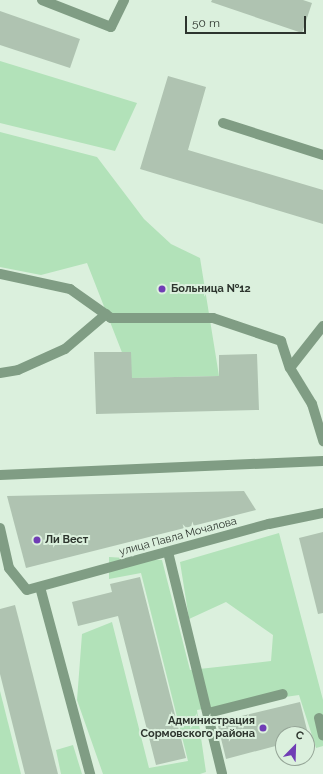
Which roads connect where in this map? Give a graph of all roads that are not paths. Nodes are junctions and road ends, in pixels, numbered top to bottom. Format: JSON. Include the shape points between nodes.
{"nodes":[{"id":1,"x":42,"y":0,"type":"edge"},
{"id":2,"x":124,"y":0,"type":"edge"},
{"id":3,"x":223,"y":123,"type":"dead end"},
{"id":4,"x":323,"y":155,"type":"edge"},
{"id":5,"x":0,"y":274,"type":"edge"},
{"id":6,"x":106,"y":314,"type":"junction"},
{"id":7,"x":323,"y":326,"type":"edge"},
{"id":8,"x":290,"y":368,"type":"junction"},
{"id":9,"x":0,"y":373,"type":"edge"},
{"id":10,"x":323,"y":441,"type":"edge"},
{"id":11,"x":323,"y":461,"type":"edge"},
{"id":12,"x":0,"y":475,"type":"edge"},
{"id":13,"x":323,"y":513,"type":"edge"},
{"id":14,"x":0,"y":528,"type":"edge"},
{"id":15,"x":168,"y":552,"type":"junction"},
{"id":16,"x":4,"y":565,"type":"edge"},
{"id":17,"x":40,"y":587,"type":"junction"},
{"id":18,"x":283,"y":694,"type":"dead end"},
{"id":19,"x":208,"y":713,"type":"junction"},
{"id":20,"x":319,"y":718,"type":"dead end"},
{"id":21,"x":323,"y":736,"type":"edge"},
{"id":22,"x":90,"y":774,"type":"edge"},
{"id":23,"x":222,"y":774,"type":"edge"}],
"edges":[{"from":1,"to":2,"type":"street","via":[[111,26]]},
{"from":3,"to":4,"type":"street"},
{"from":5,"to":6,"type":"street","via":[[70,289]]},
{"from":6,"to":8,"type":"street","via":[[111,318],[213,318],[281,341]]},
{"from":6,"to":9,"type":"street","via":[[65,349],[18,370]]},
{"from":7,"to":8,"type":"street"},
{"from":8,"to":10,"type":"street","via":[[312,404]]},
{"from":11,"to":12,"type":"street"},
{"from":13,"to":15,"type":"street","name":"улица Павла Мочалова","via":[[269,524]]},
{"from":14,"to":16,"type":"street"},
{"from":15,"to":17,"type":"street","name":"улица Павла Мочалова"},
{"from":15,"to":19,"type":"street"},
{"from":16,"to":17,"type":"street","via":[[27,590]]},
{"from":17,"to":22,"type":"street"},
{"from":18,"to":19,"type":"street"},
{"from":19,"to":23,"type":"street"},
{"from":20,"to":21,"type":"street"}]}
